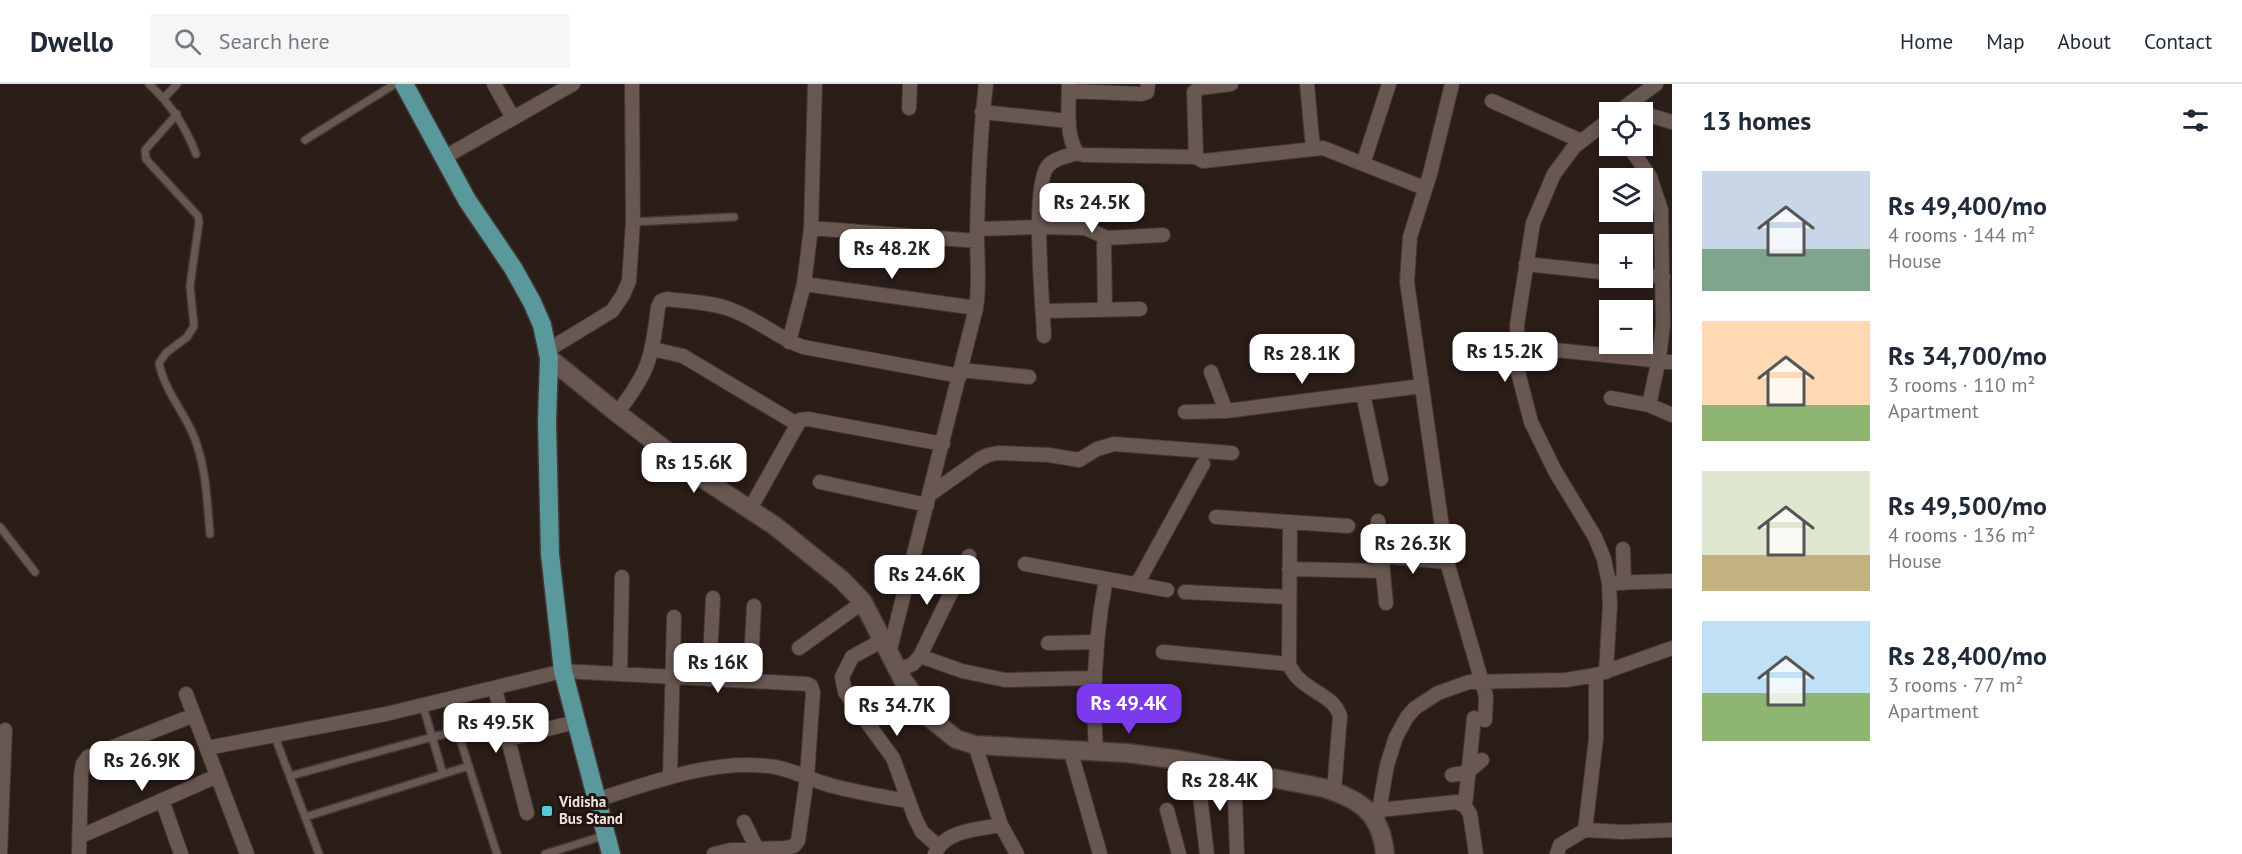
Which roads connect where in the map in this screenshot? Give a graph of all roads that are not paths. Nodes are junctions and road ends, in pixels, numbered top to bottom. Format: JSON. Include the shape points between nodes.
{"nodes":[{"id":1,"x":149,"y":84,"type":"edge"},
{"id":2,"x":177,"y":84,"type":"edge"},
{"id":3,"x":395,"y":84,"type":"edge"},
{"id":4,"x":404,"y":84,"type":"edge"},
{"id":5,"x":494,"y":84,"type":"edge"},
{"id":6,"x":573,"y":84,"type":"edge"},
{"id":7,"x":632,"y":84,"type":"edge"},
{"id":8,"x":815,"y":84,"type":"edge"},
{"id":9,"x":910,"y":84,"type":"edge"},
{"id":10,"x":986,"y":84,"type":"edge"},
{"id":11,"x":1148,"y":84,"type":"edge"},
{"id":12,"x":1231,"y":84,"type":"edge"},
{"id":13,"x":1307,"y":84,"type":"edge"},
{"id":14,"x":1389,"y":84,"type":"edge"},
{"id":15,"x":1452,"y":84,"type":"edge"},
{"id":16,"x":1656,"y":84,"type":"edge"},
{"id":17,"x":1069,"y":87,"type":"edge"},
{"id":18,"x":551,"y":89,"type":"edge"},
{"id":19,"x":164,"y":98,"type":"junction"},
{"id":20,"x":1492,"y":101,"type":"dead end"},
{"id":21,"x":1632,"y":102,"type":"edge"},
{"id":22,"x":909,"y":108,"type":"dead end"},
{"id":23,"x":982,"y":112,"type":"junction"},
{"id":24,"x":177,"y":114,"type":"junction"},
{"id":25,"x":1653,"y":116,"type":"edge"},
{"id":26,"x":513,"y":118,"type":"junction"},
{"id":27,"x":1068,"y":121,"type":"junction"},
{"id":28,"x":1672,"y":122,"type":"edge"},
{"id":29,"x":1599,"y":127,"type":"edge"},
{"id":30,"x":305,"y":140,"type":"dead end"},
{"id":31,"x":1581,"y":141,"type":"junction"},
{"id":32,"x":1313,"y":149,"type":"junction"},
{"id":33,"x":1077,"y":153,"type":"junction"},
{"id":34,"x":196,"y":154,"type":"dead end"},
{"id":35,"x":1636,"y":156,"type":"edge"},
{"id":36,"x":445,"y":157,"type":"junction"},
{"id":37,"x":1196,"y":157,"type":"junction"},
{"id":38,"x":1363,"y":164,"type":"junction"},
{"id":39,"x":1424,"y":188,"type":"junction"},
{"id":40,"x":734,"y":217,"type":"dead end"},
{"id":41,"x":633,"y":222,"type":"junction"},
{"id":42,"x":1038,"y":227,"type":"junction"},
{"id":43,"x":812,"y":228,"type":"junction"},
{"id":44,"x":977,"y":235,"type":"junction"},
{"id":45,"x":1162,"y":235,"type":"dead end"},
{"id":46,"x":1107,"y":238,"type":"junction"},
{"id":47,"x":1526,"y":264,"type":"junction"},
{"id":48,"x":1599,"y":272,"type":"edge"},
{"id":49,"x":1653,"y":276,"type":"edge"},
{"id":50,"x":1663,"y":277,"type":"junction"},
{"id":51,"x":804,"y":284,"type":"junction"},
{"id":52,"x":1668,"y":302,"type":"edge"},
{"id":53,"x":976,"y":308,"type":"junction"},
{"id":54,"x":1140,"y":309,"type":"dead end"},
{"id":55,"x":1105,"y":310,"type":"junction"},
{"id":56,"x":1043,"y":311,"type":"junction"},
{"id":57,"x":1044,"y":336,"type":"dead end"},
{"id":58,"x":789,"y":342,"type":"junction"},
{"id":59,"x":1517,"y":346,"type":"junction"},
{"id":60,"x":653,"y":349,"type":"junction"},
{"id":61,"x":549,"y":354,"type":"junction"},
{"id":62,"x":1665,"y":361,"type":"edge"},
{"id":63,"x":1211,"y":372,"type":"dead end"},
{"id":64,"x":961,"y":373,"type":"junction"},
{"id":65,"x":1029,"y":377,"type":"dead end"},
{"id":66,"x":1422,"y":386,"type":"junction"},
{"id":67,"x":1363,"y":394,"type":"junction"},
{"id":68,"x":1611,"y":398,"type":"dead end"},
{"id":69,"x":1649,"y":405,"type":"junction"},
{"id":70,"x":1226,"y":411,"type":"junction"},
{"id":71,"x":1185,"y":412,"type":"dead end"},
{"id":72,"x":617,"y":413,"type":"junction"},
{"id":73,"x":1672,"y":415,"type":"edge"},
{"id":74,"x":797,"y":424,"type":"junction"},
{"id":75,"x":943,"y":444,"type":"junction"},
{"id":76,"x":1232,"y":453,"type":"dead end"},
{"id":77,"x":1203,"y":464,"type":"dead end"},
{"id":78,"x":1381,"y":479,"type":"dead end"},
{"id":79,"x":820,"y":483,"type":"dead end"},
{"id":80,"x":928,"y":500,"type":"junction"},
{"id":81,"x":750,"y":509,"type":"junction"},
{"id":82,"x":1216,"y":517,"type":"dead end"},
{"id":83,"x":1378,"y":521,"type":"dead end"},
{"id":84,"x":1290,"y":522,"type":"junction"},
{"id":85,"x":1348,"y":526,"type":"dead end"},
{"id":86,"x":0,"y":527,"type":"edge"},
{"id":87,"x":210,"y":534,"type":"dead end"},
{"id":88,"x":1623,"y":549,"type":"dead end"},
{"id":89,"x":969,"y":556,"type":"dead end"},
{"id":90,"x":1382,"y":556,"type":"junction"},
{"id":91,"x":1448,"y":562,"type":"junction"},
{"id":92,"x":1025,"y":564,"type":"dead end"},
{"id":93,"x":1289,"y":569,"type":"junction"},
{"id":94,"x":1383,"y":570,"type":"junction"},
{"id":95,"x":35,"y":572,"type":"dead end"},
{"id":96,"x":622,"y":577,"type":"dead end"},
{"id":97,"x":1106,"y":579,"type":"junction"},
{"id":98,"x":1672,"y":581,"type":"edge"},
{"id":99,"x":1624,"y":583,"type":"junction"},
{"id":100,"x":1137,"y":584,"type":"junction"},
{"id":101,"x":1609,"y":584,"type":"junction"},
{"id":102,"x":1167,"y":590,"type":"dead end"},
{"id":103,"x":1185,"y":592,"type":"dead end"},
{"id":104,"x":1289,"y":597,"type":"junction"},
{"id":105,"x":713,"y":598,"type":"dead end"},
{"id":106,"x":863,"y":602,"type":"junction"},
{"id":107,"x":1386,"y":603,"type":"dead end"},
{"id":108,"x":754,"y":606,"type":"dead end"},
{"id":109,"x":674,"y":617,"type":"dead end"},
{"id":110,"x":1096,"y":642,"type":"junction"},
{"id":111,"x":1048,"y":643,"type":"dead end"},
{"id":112,"x":886,"y":647,"type":"junction"},
{"id":113,"x":799,"y":648,"type":"dead end"},
{"id":114,"x":1672,"y":648,"type":"edge"},
{"id":115,"x":1163,"y":652,"type":"dead end"},
{"id":116,"x":920,"y":656,"type":"junction"},
{"id":117,"x":1289,"y":664,"type":"junction"},
{"id":118,"x":898,"y":670,"type":"junction"},
{"id":119,"x":563,"y":671,"type":"junction"},
{"id":120,"x":620,"y":674,"type":"junction"},
{"id":121,"x":1601,"y":674,"type":"junction"},
{"id":122,"x":671,"y":676,"type":"junction"},
{"id":123,"x":709,"y":678,"type":"junction"},
{"id":124,"x":1093,"y":678,"type":"junction"},
{"id":125,"x":750,"y":680,"type":"junction"},
{"id":126,"x":1474,"y":682,"type":"junction"},
{"id":127,"x":495,"y":688,"type":"junction"},
{"id":128,"x":186,"y":694,"type":"dead end"},
{"id":129,"x":423,"y":706,"type":"junction"},
{"id":130,"x":194,"y":715,"type":"junction"},
{"id":131,"x":575,"y":722,"type":"junction"},
{"id":132,"x":5,"y":730,"type":"dead end"},
{"id":133,"x":275,"y":736,"type":"junction"},
{"id":134,"x":432,"y":737,"type":"junction"},
{"id":135,"x":508,"y":739,"type":"junction"},
{"id":136,"x":975,"y":745,"type":"junction"},
{"id":137,"x":207,"y":748,"type":"junction"},
{"id":138,"x":1070,"y":749,"type":"junction"},
{"id":139,"x":1096,"y":750,"type":"junction"},
{"id":140,"x":103,"y":752,"type":"junction"},
{"id":141,"x":1482,"y":760,"type":"dead end"},
{"id":142,"x":1196,"y":763,"type":"junction"},
{"id":143,"x":469,"y":766,"type":"junction"},
{"id":144,"x":100,"y":767,"type":"dead end"},
{"id":145,"x":1234,"y":770,"type":"junction"},
{"id":146,"x":1468,"y":772,"type":"junction"},
{"id":147,"x":443,"y":774,"type":"junction"},
{"id":148,"x":1452,"y":775,"type":"dead end"},
{"id":149,"x":217,"y":776,"type":"junction"},
{"id":150,"x":290,"y":776,"type":"junction"},
{"id":151,"x":670,"y":777,"type":"junction"},
{"id":152,"x":807,"y":777,"type":"junction"},
{"id":153,"x":1334,"y":791,"type":"junction"},
{"id":154,"x":1,"y":797,"type":"edge"},
{"id":155,"x":162,"y":800,"type":"junction"},
{"id":156,"x":596,"y":800,"type":"junction"},
{"id":157,"x":908,"y":801,"type":"junction"},
{"id":158,"x":1465,"y":806,"type":"junction"},
{"id":159,"x":1167,"y":810,"type":"dead end"},
{"id":160,"x":527,"y":813,"type":"dead end"},
{"id":161,"x":1378,"y":816,"type":"junction"},
{"id":162,"x":305,"y":817,"type":"junction"},
{"id":163,"x":744,"y":822,"type":"dead end"},
{"id":164,"x":1001,"y":825,"type":"junction"},
{"id":165,"x":1585,"y":830,"type":"junction"},
{"id":166,"x":1672,"y":830,"type":"edge"},
{"id":167,"x":606,"y":835,"type":"junction"},
{"id":168,"x":79,"y":837,"type":"junction"},
{"id":169,"x":757,"y":849,"type":"junction"},
{"id":170,"x":936,"y":850,"type":"edge"},
{"id":171,"x":787,"y":851,"type":"edge"},
{"id":172,"x":719,"y":853,"type":"edge"},
{"id":173,"x":0,"y":854,"type":"edge"},
{"id":174,"x":79,"y":854,"type":"edge"},
{"id":175,"x":181,"y":854,"type":"edge"},
{"id":176,"x":247,"y":854,"type":"edge"},
{"id":177,"x":319,"y":854,"type":"edge"},
{"id":178,"x":497,"y":854,"type":"edge"},
{"id":179,"x":545,"y":854,"type":"edge"},
{"id":180,"x":611,"y":854,"type":"edge"},
{"id":181,"x":1017,"y":854,"type":"edge"},
{"id":182,"x":1100,"y":854,"type":"edge"},
{"id":183,"x":1179,"y":854,"type":"edge"},
{"id":184,"x":1208,"y":854,"type":"edge"},
{"id":185,"x":1237,"y":854,"type":"edge"},
{"id":186,"x":1386,"y":854,"type":"edge"},
{"id":187,"x":1476,"y":854,"type":"edge"},
{"id":188,"x":1557,"y":854,"type":"edge"}],
"edges":[{"from":1,"to":19,"type":"lane"},
{"from":2,"to":19,"type":"lane"},
{"from":3,"to":30,"type":"lane"},
{"from":4,"to":36,"type":"main road"},
{"from":5,"to":26,"type":"street"},
{"from":6,"to":18,"type":"street"},
{"from":7,"to":41,"type":"street"},
{"from":8,"to":43,"type":"street"},
{"from":9,"to":22,"type":"street"},
{"from":10,"to":23,"type":"street"},
{"from":11,"to":17,"type":"street","via":[[1147,92],[1141,94]]},
{"from":12,"to":37,"type":"street","via":[[1194,92]]},
{"from":13,"to":32,"type":"street"},
{"from":14,"to":38,"type":"street"},
{"from":15,"to":39,"type":"street"},
{"from":16,"to":21,"type":"street"},
{"from":17,"to":27,"type":"street"},
{"from":18,"to":26,"type":"street"},
{"from":19,"to":24,"type":"lane"},
{"from":20,"to":31,"type":"street"},
{"from":23,"to":27,"type":"street"},
{"from":23,"to":44,"type":"street"},
{"from":24,"to":34,"type":"lane"},
{"from":24,"to":87,"type":"lane","via":[[145,150],[146,159],[198,216],[190,286],[194,326],[159,363],[162,379],[198,448]]},
{"from":25,"to":28,"type":"street"},
{"from":26,"to":36,"type":"street"},
{"from":27,"to":33,"type":"street"},
{"from":29,"to":31,"type":"street"},
{"from":31,"to":47,"type":"street","via":[[1554,174],[1533,223]]},
{"from":32,"to":37,"type":"street","via":[[1203,161]]},
{"from":32,"to":38,"type":"street","via":[[1323,148]]},
{"from":33,"to":37,"type":"street"},
{"from":33,"to":42,"type":"street","via":[[1047,166]]},
{"from":35,"to":50,"type":"street","via":[[1650,177],[1660,210]]},
{"from":36,"to":61,"type":"main road","via":[[467,200],[532,302]]},
{"from":38,"to":39,"type":"street"},
{"from":39,"to":66,"type":"street","via":[[1410,237],[1407,282]]},
{"from":40,"to":41,"type":"lane"},
{"from":41,"to":61,"type":"street","via":[[631,270],[623,295],[612,311]]},
{"from":42,"to":44,"type":"street"},
{"from":42,"to":46,"type":"street","via":[[1085,228]]},
{"from":42,"to":56,"type":"street"},
{"from":43,"to":44,"type":"street"},
{"from":43,"to":51,"type":"street"},
{"from":44,"to":53,"type":"street"},
{"from":45,"to":46,"type":"street"},
{"from":46,"to":55,"type":"street"},
{"from":47,"to":48,"type":"street"},
{"from":47,"to":59,"type":"street"},
{"from":49,"to":50,"type":"street"},
{"from":50,"to":52,"type":"street"},
{"from":51,"to":53,"type":"street"},
{"from":51,"to":58,"type":"street"},
{"from":52,"to":62,"type":"street"},
{"from":53,"to":64,"type":"street"},
{"from":54,"to":55,"type":"street"},
{"from":55,"to":56,"type":"street"},
{"from":56,"to":57,"type":"street"},
{"from":58,"to":60,"type":"street","via":[[734,310],[667,299],[658,307]]},
{"from":58,"to":64,"type":"street"},
{"from":59,"to":62,"type":"street"},
{"from":59,"to":101,"type":"street","via":[[1518,372],[1531,422],[1595,537]]},
{"from":60,"to":72,"type":"street","via":[[638,387]]},
{"from":60,"to":74,"type":"street","via":[[683,356]]},
{"from":61,"to":72,"type":"main road"},
{"from":61,"to":119,"type":"main road","via":[[550,554]]},
{"from":62,"to":69,"type":"street"},
{"from":63,"to":70,"type":"street"},
{"from":64,"to":65,"type":"street"},
{"from":64,"to":75,"type":"street"},
{"from":66,"to":67,"type":"street"},
{"from":66,"to":91,"type":"street"},
{"from":67,"to":70,"type":"street"},
{"from":67,"to":78,"type":"street"},
{"from":68,"to":69,"type":"street"},
{"from":69,"to":73,"type":"street"},
{"from":70,"to":71,"type":"street"},
{"from":72,"to":81,"type":"main road"},
{"from":74,"to":75,"type":"street","via":[[808,418]]},
{"from":74,"to":81,"type":"street"},
{"from":75,"to":80,"type":"street"},
{"from":76,"to":80,"type":"street","via":[[1114,444],[1079,460],[998,453],[980,459]]},
{"from":77,"to":100,"type":"street"},
{"from":79,"to":80,"type":"street"},
{"from":80,"to":112,"type":"street"},
{"from":81,"to":106,"type":"main road","via":[[842,580]]},
{"from":82,"to":84,"type":"street"},
{"from":83,"to":90,"type":"street"},
{"from":84,"to":85,"type":"street"},
{"from":84,"to":93,"type":"street"},
{"from":86,"to":95,"type":"lane"},
{"from":88,"to":99,"type":"street"},
{"from":89,"to":116,"type":"street"},
{"from":90,"to":91,"type":"street"},
{"from":90,"to":94,"type":"street"},
{"from":91,"to":126,"type":"street"},
{"from":92,"to":97,"type":"street"},
{"from":93,"to":94,"type":"street"},
{"from":93,"to":104,"type":"street"},
{"from":94,"to":107,"type":"street"},
{"from":96,"to":120,"type":"street"},
{"from":97,"to":100,"type":"street"},
{"from":97,"to":110,"type":"street"},
{"from":98,"to":99,"type":"street"},
{"from":99,"to":101,"type":"street"},
{"from":100,"to":102,"type":"street"},
{"from":101,"to":121,"type":"street"},
{"from":103,"to":104,"type":"street"},
{"from":104,"to":117,"type":"street"},
{"from":105,"to":123,"type":"street"},
{"from":106,"to":112,"type":"main road"},
{"from":106,"to":113,"type":"street"},
{"from":108,"to":125,"type":"street"},
{"from":109,"to":122,"type":"street"},
{"from":110,"to":111,"type":"street"},
{"from":110,"to":124,"type":"street"},
{"from":112,"to":118,"type":"main road"},
{"from":112,"to":157,"type":"street","via":[[852,657],[842,677],[845,692],[893,758]]},
{"from":114,"to":121,"type":"street"},
{"from":115,"to":117,"type":"street"},
{"from":116,"to":118,"type":"street"},
{"from":116,"to":124,"type":"street","via":[[962,671],[1005,680]]},
{"from":117,"to":153,"type":"street","via":[[1301,683],[1331,701],[1340,716]]},
{"from":118,"to":136,"type":"main road","via":[[930,718],[956,739]]},
{"from":119,"to":120,"type":"street"},
{"from":119,"to":127,"type":"street"},
{"from":119,"to":131,"type":"main road"},
{"from":120,"to":122,"type":"street"},
{"from":121,"to":126,"type":"street","via":[[1566,680]]},
{"from":121,"to":165,"type":"street"},
{"from":122,"to":123,"type":"street"},
{"from":122,"to":151,"type":"street"},
{"from":123,"to":125,"type":"street"},
{"from":124,"to":139,"type":"street"},
{"from":125,"to":152,"type":"street","via":[[811,686]]},
{"from":126,"to":146,"type":"street","via":[[1486,696]]},
{"from":126,"to":161,"type":"street","via":[[1438,693],[1415,708],[1396,737]]},
{"from":127,"to":129,"type":"street"},
{"from":127,"to":135,"type":"street"},
{"from":128,"to":130,"type":"street"},
{"from":129,"to":133,"type":"street"},
{"from":129,"to":134,"type":"lane"},
{"from":130,"to":137,"type":"street"},
{"from":130,"to":140,"type":"street"},
{"from":131,"to":135,"type":"street"},
{"from":131,"to":156,"type":"main road"},
{"from":132,"to":154,"type":"street"},
{"from":133,"to":137,"type":"street"},
{"from":133,"to":150,"type":"lane"},
{"from":134,"to":143,"type":"lane","via":[[455,732]]},
{"from":134,"to":147,"type":"lane"},
{"from":134,"to":150,"type":"lane"},
{"from":135,"to":160,"type":"street"},
{"from":136,"to":138,"type":"main road"},
{"from":136,"to":164,"type":"street"},
{"from":137,"to":149,"type":"street"},
{"from":138,"to":139,"type":"main road"},
{"from":138,"to":182,"type":"street"},
{"from":139,"to":142,"type":"main road"},
{"from":140,"to":144,"type":"street"},
{"from":140,"to":168,"type":"street","via":[[88,757],[83,765]]},
{"from":141,"to":146,"type":"street"},
{"from":142,"to":145,"type":"main road"},
{"from":142,"to":184,"type":"street"},
{"from":143,"to":147,"type":"lane"},
{"from":143,"to":178,"type":"lane"},
{"from":145,"to":153,"type":"main road"},
{"from":145,"to":185,"type":"street"},
{"from":146,"to":148,"type":"street"},
{"from":146,"to":158,"type":"street"},
{"from":147,"to":162,"type":"lane"},
{"from":149,"to":155,"type":"street"},
{"from":149,"to":176,"type":"street"},
{"from":150,"to":162,"type":"lane"},
{"from":151,"to":152,"type":"street","via":[[719,766],[752,765]]},
{"from":151,"to":156,"type":"street"},
{"from":152,"to":157,"type":"street","via":[[854,792]]},
{"from":152,"to":171,"type":"street","via":[[798,841]]},
{"from":153,"to":161,"type":"main road"},
{"from":154,"to":173,"type":"street"},
{"from":155,"to":168,"type":"street"},
{"from":155,"to":175,"type":"street"},
{"from":156,"to":167,"type":"main road"},
{"from":157,"to":170,"type":"street"},
{"from":158,"to":161,"type":"street","via":[[1456,802]]},
{"from":158,"to":187,"type":"street","via":[[1470,814]]},
{"from":159,"to":183,"type":"street"},
{"from":161,"to":186,"type":"main road"},
{"from":162,"to":177,"type":"lane"},
{"from":163,"to":169,"type":"street"},
{"from":164,"to":170,"type":"street","via":[[951,837]]},
{"from":164,"to":181,"type":"street"},
{"from":165,"to":166,"type":"street"},
{"from":165,"to":188,"type":"street","via":[[1560,845]]},
{"from":167,"to":179,"type":"lane"},
{"from":167,"to":180,"type":"main road"},
{"from":168,"to":174,"type":"street"},
{"from":169,"to":171,"type":"street"},
{"from":169,"to":172,"type":"street"}]}
